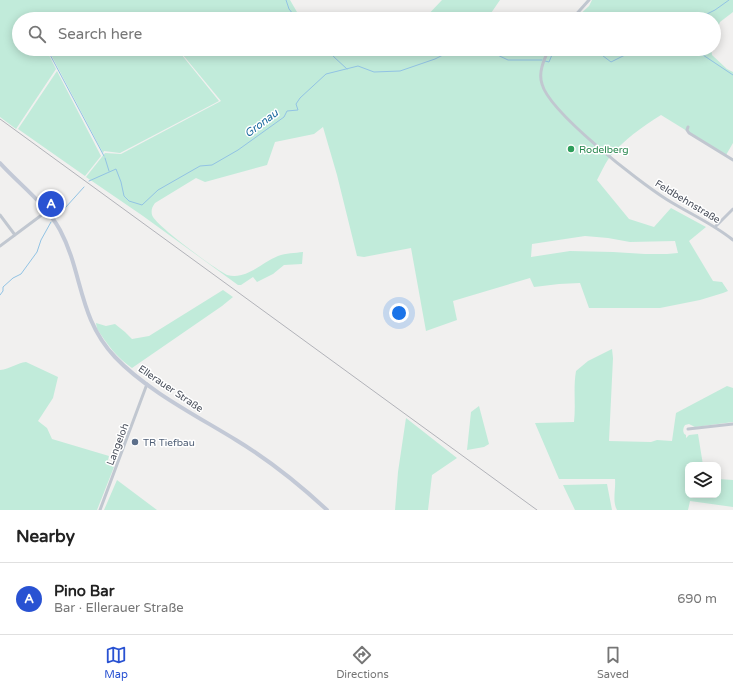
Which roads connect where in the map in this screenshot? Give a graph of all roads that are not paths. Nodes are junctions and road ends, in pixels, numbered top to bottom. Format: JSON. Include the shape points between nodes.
{"nodes":[{"id":1,"x":589,"y":0,"type":"edge"},
{"id":2,"x":578,"y":12,"type":"edge"},
{"id":3,"x":546,"y":56,"type":"edge"},
{"id":4,"x":688,"y":127,"type":"dead end"},
{"id":5,"x":733,"y":160,"type":"edge"},
{"id":6,"x":0,"y":163,"type":"edge"},
{"id":7,"x":733,"y":209,"type":"edge"},
{"id":8,"x":47,"y":211,"type":"junction"},
{"id":9,"x":0,"y":215,"type":"edge"},
{"id":10,"x":715,"y":227,"type":"junction"},
{"id":11,"x":15,"y":235,"type":"junction"},
{"id":12,"x":733,"y":240,"type":"edge"},
{"id":13,"x":0,"y":246,"type":"edge"},
{"id":14,"x":147,"y":384,"type":"junction"},
{"id":15,"x":733,"y":424,"type":"edge"},
{"id":16,"x":688,"y":429,"type":"dead end"},
{"id":17,"x":100,"y":510,"type":"edge"},
{"id":18,"x":327,"y":510,"type":"edge"}],
"edges":[{"from":1,"to":2,"type":"street"},
{"from":3,"to":10,"type":"street","name":"Feldbehnstraße","via":[[541,83],[544,92],[555,106],[588,137],[659,194]]},
{"from":4,"to":5,"type":"street","via":[[690,133]]},
{"from":6,"to":8,"type":"main road","name":"Ellerauer Straße"},
{"from":7,"to":10,"type":"street"},
{"from":8,"to":11,"type":"street"},
{"from":8,"to":14,"type":"main road","name":"Ellerauer Straße","via":[[68,247],[94,328],[113,356]]},
{"from":9,"to":11,"type":"street"},
{"from":10,"to":12,"type":"street","name":"Feldbehnstraße"},
{"from":11,"to":13,"type":"street"},
{"from":14,"to":17,"type":"street","name":"Langeloh"},
{"from":14,"to":18,"type":"main road","name":"Ellerauer Straße","via":[[250,449],[306,490]]},
{"from":15,"to":16,"type":"street"}]}
